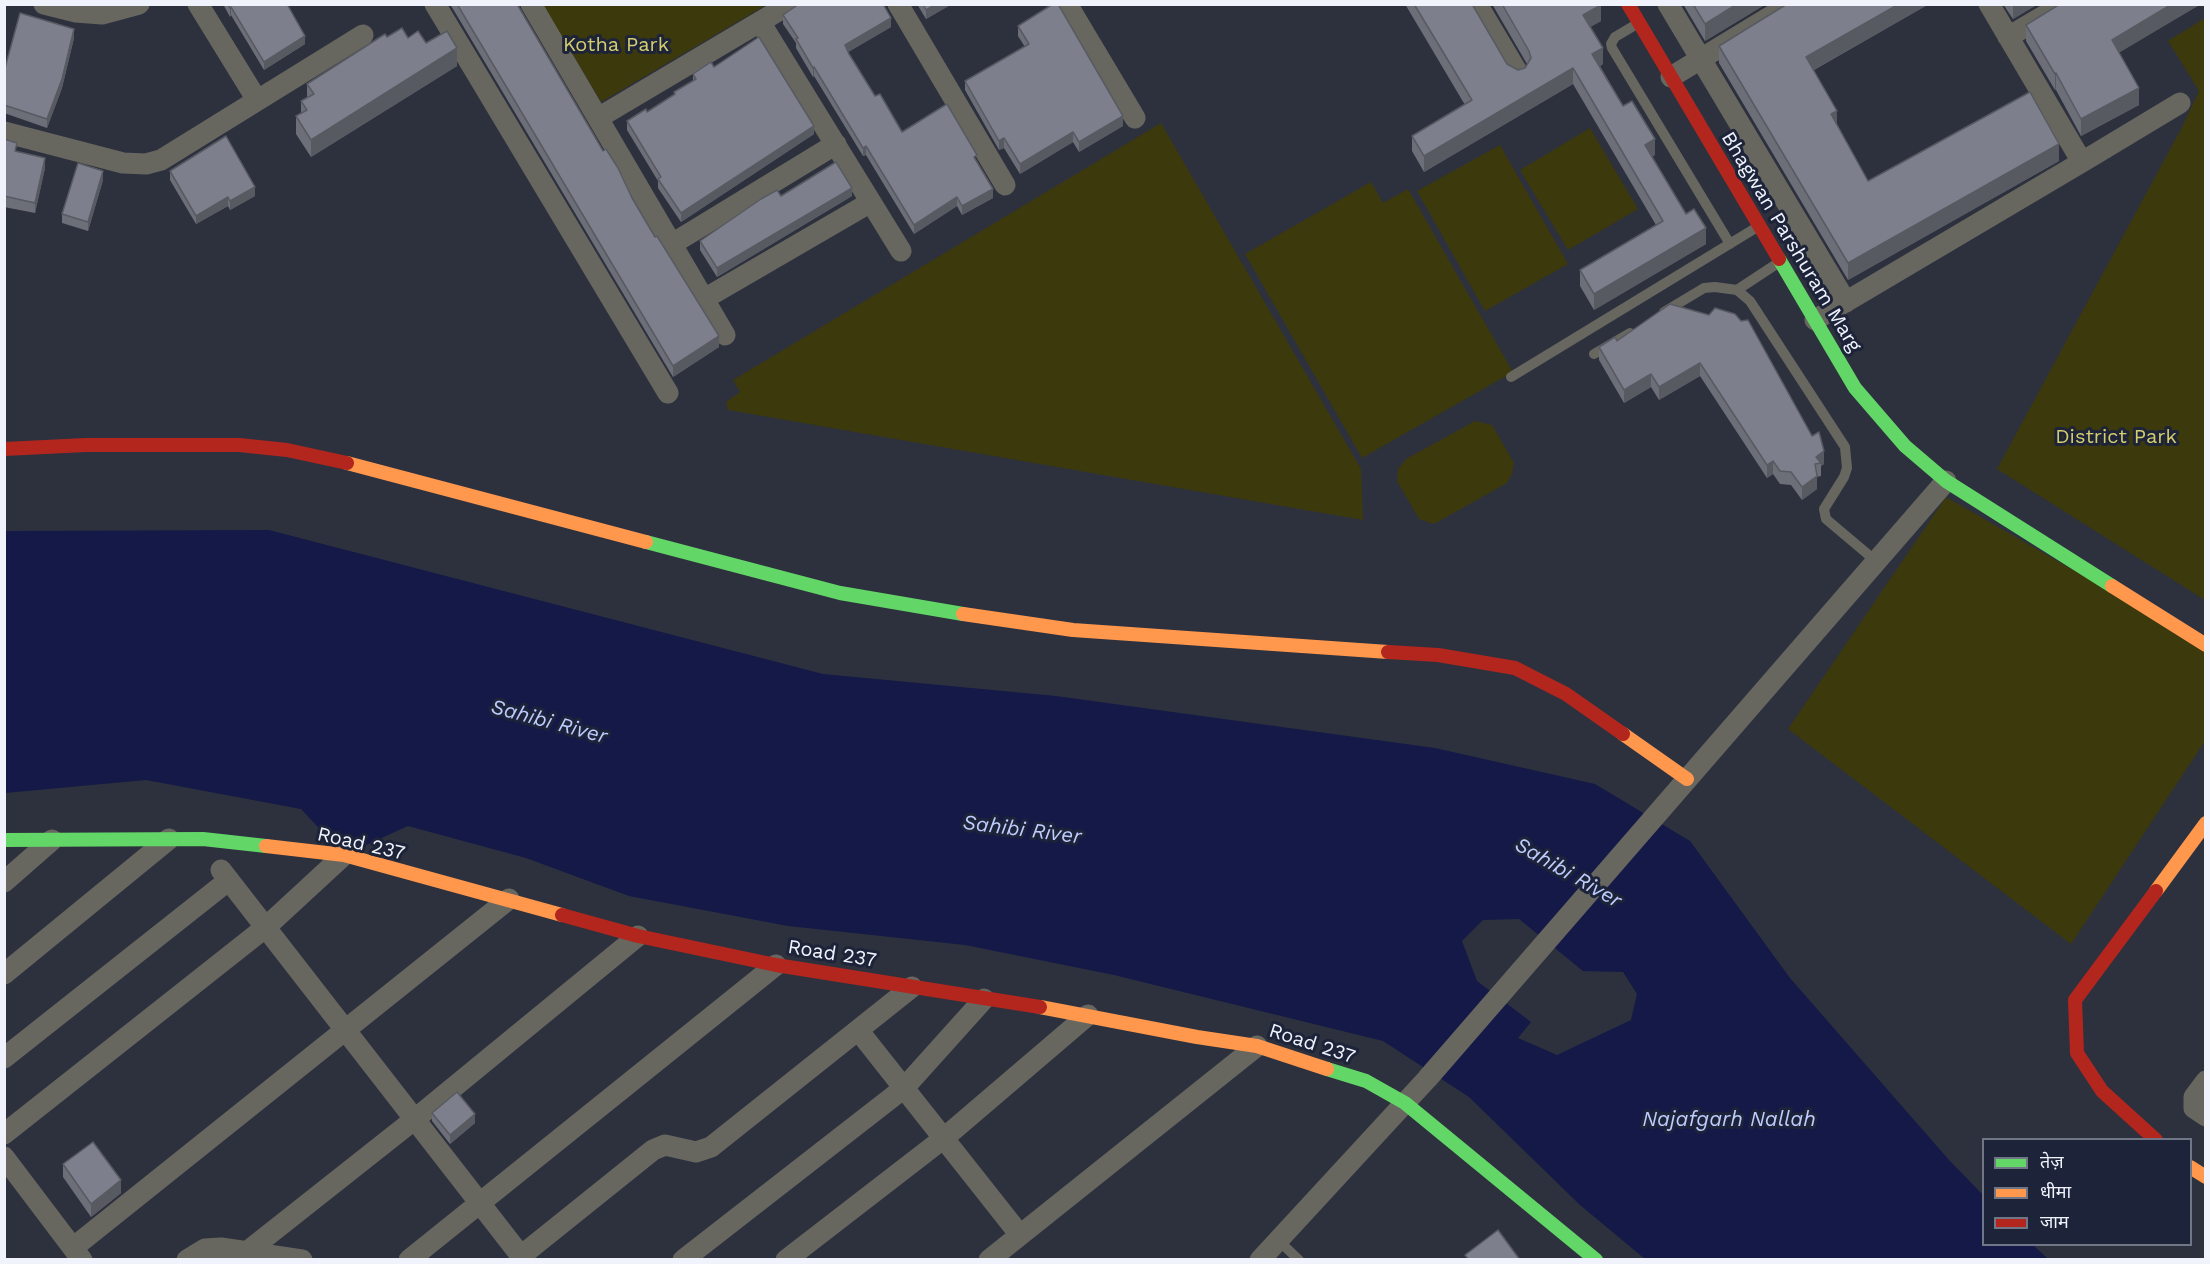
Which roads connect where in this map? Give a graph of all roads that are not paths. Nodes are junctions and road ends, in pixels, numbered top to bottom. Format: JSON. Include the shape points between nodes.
{"nodes":[{"id":1,"x":44,"y":4,"type":"edge"},
{"id":2,"x":139,"y":4,"type":"edge"},
{"id":3,"x":198,"y":4,"type":"edge"},
{"id":4,"x":435,"y":4,"type":"edge"},
{"id":5,"x":531,"y":4,"type":"edge"},
{"id":6,"x":790,"y":4,"type":"edge"},
{"id":7,"x":898,"y":4,"type":"edge"},
{"id":8,"x":1067,"y":4,"type":"edge"},
{"id":9,"x":1478,"y":4,"type":"edge"},
{"id":10,"x":1628,"y":4,"type":"edge"},
{"id":11,"x":1668,"y":4,"type":"edge"},
{"id":12,"x":1791,"y":4,"type":"edge"},
{"id":13,"x":1989,"y":4,"type":"edge"},
{"id":14,"x":2064,"y":4,"type":"edge"},
{"id":15,"x":760,"y":22,"type":"junction"},
{"id":16,"x":1639,"y":23,"type":"junction"},
{"id":17,"x":363,"y":35,"type":"dead end"},
{"id":18,"x":2008,"y":37,"type":"junction"},
{"id":19,"x":1702,"y":58,"type":"junction"},
{"id":20,"x":1518,"y":73,"type":"edge"},
{"id":21,"x":1671,"y":77,"type":"junction"},
{"id":22,"x":256,"y":100,"type":"junction"},
{"id":23,"x":2180,"y":104,"type":"dead end"},
{"id":24,"x":598,"y":118,"type":"junction"},
{"id":25,"x":1135,"y":118,"type":"dead end"},
{"id":26,"x":4,"y":132,"type":"edge"},
{"id":27,"x":836,"y":144,"type":"junction"},
{"id":28,"x":2082,"y":162,"type":"junction"},
{"id":29,"x":1005,"y":185,"type":"dead end"},
{"id":30,"x":871,"y":202,"type":"junction"},
{"id":31,"x":1759,"y":226,"type":"junction"},
{"id":32,"x":672,"y":244,"type":"junction"},
{"id":33,"x":1730,"y":244,"type":"junction"},
{"id":34,"x":901,"y":251,"type":"dead end"},
{"id":35,"x":1780,"y":262,"type":"junction"},
{"id":36,"x":1737,"y":290,"type":"junction"},
{"id":37,"x":704,"y":299,"type":"junction"},
{"id":38,"x":1846,"y":302,"type":"junction"},
{"id":39,"x":1815,"y":320,"type":"junction"},
{"id":40,"x":725,"y":335,"type":"dead end"},
{"id":41,"x":1594,"y":354,"type":"dead end"},
{"id":42,"x":1511,"y":377,"type":"dead end"},
{"id":43,"x":668,"y":393,"type":"dead end"},
{"id":44,"x":4,"y":449,"type":"edge"},
{"id":45,"x":1946,"y":481,"type":"junction"},
{"id":46,"x":1876,"y":562,"type":"junction"},
{"id":47,"x":2205,"y":645,"type":"edge"},
{"id":48,"x":1686,"y":779,"type":"junction"},
{"id":49,"x":2205,"y":823,"type":"edge"},
{"id":50,"x":169,"y":839,"type":"junction"},
{"id":51,"x":4,"y":840,"type":"edge"},
{"id":52,"x":52,"y":840,"type":"junction"},
{"id":53,"x":344,"y":855,"type":"junction"},
{"id":54,"x":4,"y":882,"type":"edge"},
{"id":55,"x":509,"y":899,"type":"junction"},
{"id":56,"x":266,"y":927,"type":"junction"},
{"id":57,"x":638,"y":936,"type":"junction"},
{"id":58,"x":776,"y":965,"type":"junction"},
{"id":59,"x":4,"y":974,"type":"edge"},
{"id":60,"x":912,"y":987,"type":"junction"},
{"id":61,"x":984,"y":999,"type":"junction"},
{"id":62,"x":1088,"y":1015,"type":"junction"},
{"id":63,"x":345,"y":1030,"type":"junction"},
{"id":64,"x":858,"y":1030,"type":"junction"},
{"id":65,"x":1257,"y":1046,"type":"junction"},
{"id":66,"x":4,"y":1058,"type":"edge"},
{"id":67,"x":2205,"y":1081,"type":"edge"},
{"id":68,"x":904,"y":1088,"type":"junction"},
{"id":69,"x":1405,"y":1103,"type":"junction"},
{"id":70,"x":2205,"y":1116,"type":"edge"},
{"id":71,"x":414,"y":1119,"type":"junction"},
{"id":72,"x":4,"y":1134,"type":"edge"},
{"id":73,"x":944,"y":1138,"type":"junction"},
{"id":74,"x":2154,"y":1138,"type":"edge"},
{"id":75,"x":4,"y":1157,"type":"edge"},
{"id":76,"x":2192,"y":1168,"type":"edge"},
{"id":77,"x":2205,"y":1177,"type":"edge"},
{"id":78,"x":481,"y":1204,"type":"junction"},
{"id":79,"x":1020,"y":1235,"type":"junction"},
{"id":80,"x":1278,"y":1240,"type":"junction"},
{"id":81,"x":248,"y":1251,"type":"junction"},
{"id":82,"x":78,"y":1253,"type":"edge"},
{"id":83,"x":1582,"y":1256,"type":"edge"},
{"id":84,"x":523,"y":1258,"type":"edge"},
{"id":85,"x":186,"y":1260,"type":"edge"},
{"id":86,"x":302,"y":1260,"type":"edge"},
{"id":87,"x":409,"y":1260,"type":"edge"},
{"id":88,"x":683,"y":1260,"type":"edge"},
{"id":89,"x":786,"y":1260,"type":"edge"},
{"id":90,"x":989,"y":1260,"type":"edge"},
{"id":91,"x":1260,"y":1260,"type":"edge"},
{"id":92,"x":1299,"y":1260,"type":"edge"}],
"edges":[{"from":1,"to":2,"type":"street","via":[[102,14]]},
{"from":3,"to":22,"type":"street"},
{"from":4,"to":43,"type":"street"},
{"from":5,"to":24,"type":"street"},
{"from":6,"to":15,"type":"street"},
{"from":7,"to":29,"type":"street"},
{"from":8,"to":25,"type":"street"},
{"from":9,"to":20,"type":"street"},
{"from":10,"to":16,"type":"street","name":"Bhagwan Parshuram Marg"},
{"from":11,"to":19,"type":"street"},
{"from":12,"to":19,"type":"street"},
{"from":13,"to":18,"type":"street"},
{"from":14,"to":18,"type":"street"},
{"from":15,"to":24,"type":"street"},
{"from":15,"to":27,"type":"street"},
{"from":16,"to":21,"type":"street","name":"Bhagwan Parshuram Marg"},
{"from":16,"to":33,"type":"lane","via":[[1615,38],[1612,48]]},
{"from":17,"to":22,"type":"street"},
{"from":18,"to":28,"type":"street"},
{"from":19,"to":21,"type":"street"},
{"from":19,"to":38,"type":"street"},
{"from":21,"to":31,"type":"street","name":"Bhagwan Parshuram Marg"},
{"from":22,"to":26,"type":"street","via":[[161,160],[146,164],[123,163]]},
{"from":23,"to":28,"type":"street"},
{"from":24,"to":32,"type":"street"},
{"from":27,"to":30,"type":"street"},
{"from":27,"to":32,"type":"street"},
{"from":28,"to":38,"type":"street"},
{"from":30,"to":34,"type":"street"},
{"from":30,"to":37,"type":"street"},
{"from":31,"to":33,"type":"lane"},
{"from":31,"to":35,"type":"street","name":"Bhagwan Parshuram Marg"},
{"from":32,"to":37,"type":"street"},
{"from":33,"to":42,"type":"lane"},
{"from":35,"to":36,"type":"lane"},
{"from":35,"to":39,"type":"street","name":"Bhagwan Parshuram Marg"},
{"from":36,"to":41,"type":"lane","via":[[1704,288]]},
{"from":36,"to":46,"type":"lane","via":[[1750,301],[1845,447],[1847,468],[1824,509],[1826,519]]},
{"from":37,"to":40,"type":"street"},
{"from":38,"to":39,"type":"street"},
{"from":39,"to":45,"type":"street","name":"Bhagwan Parshuram Marg","via":[[1855,388],[1905,446]]},
{"from":44,"to":48,"type":"street","via":[[239,445],[288,450],[840,593],[1073,630],[1438,656],[1515,668],[1566,694]]},
{"from":45,"to":46,"type":"street"},
{"from":45,"to":47,"type":"street","name":"Bhagwan Parshuram Marg"},
{"from":46,"to":48,"type":"street"},
{"from":48,"to":69,"type":"street"},
{"from":49,"to":74,"type":"street","via":[[2075,1000],[2078,1053],[2102,1091]]},
{"from":50,"to":52,"type":"street","name":"Road 237"},
{"from":50,"to":53,"type":"street","name":"Road 237","via":[[203,839]]},
{"from":50,"to":59,"type":"street"},
{"from":51,"to":52,"type":"street","name":"Road 237"},
{"from":52,"to":54,"type":"street"},
{"from":53,"to":55,"type":"street","name":"Road 237"},
{"from":53,"to":56,"type":"street"},
{"from":55,"to":57,"type":"street","name":"Road 237"},
{"from":55,"to":63,"type":"street"},
{"from":56,"to":63,"type":"street"},
{"from":56,"to":66,"type":"street","via":[[225,875]]},
{"from":56,"to":72,"type":"street"},
{"from":57,"to":58,"type":"street","name":"Road 237"},
{"from":57,"to":71,"type":"street"},
{"from":58,"to":60,"type":"street","name":"Road 237"},
{"from":58,"to":78,"type":"street"},
{"from":60,"to":61,"type":"street","name":"Road 237"},
{"from":60,"to":64,"type":"street"},
{"from":61,"to":62,"type":"street","name":"Road 237"},
{"from":61,"to":68,"type":"street"},
{"from":62,"to":65,"type":"street","name":"Road 237"},
{"from":62,"to":73,"type":"street"},
{"from":63,"to":71,"type":"street"},
{"from":63,"to":82,"type":"street"},
{"from":64,"to":68,"type":"street"},
{"from":64,"to":84,"type":"street","via":[[711,1147],[696,1152],[665,1145],[653,1150]]},
{"from":65,"to":69,"type":"street","name":"Road 237","via":[[1366,1082]]},
{"from":65,"to":79,"type":"street"},
{"from":67,"to":70,"type":"street","via":[[2194,1097],[2194,1108]]},
{"from":68,"to":73,"type":"street"},
{"from":68,"to":88,"type":"street"},
{"from":69,"to":80,"type":"street"},
{"from":69,"to":83,"type":"street","name":"Road 237"},
{"from":71,"to":78,"type":"street"},
{"from":71,"to":81,"type":"street"},
{"from":73,"to":79,"type":"street"},
{"from":73,"to":89,"type":"street"},
{"from":75,"to":82,"type":"street"},
{"from":76,"to":77,"type":"street"},
{"from":78,"to":84,"type":"street"},
{"from":78,"to":87,"type":"street"},
{"from":79,"to":90,"type":"street"},
{"from":80,"to":91,"type":"street"},
{"from":80,"to":92,"type":"lane"},
{"from":81,"to":85,"type":"street","via":[[205,1249]]},
{"from":81,"to":86,"type":"street"}]}
